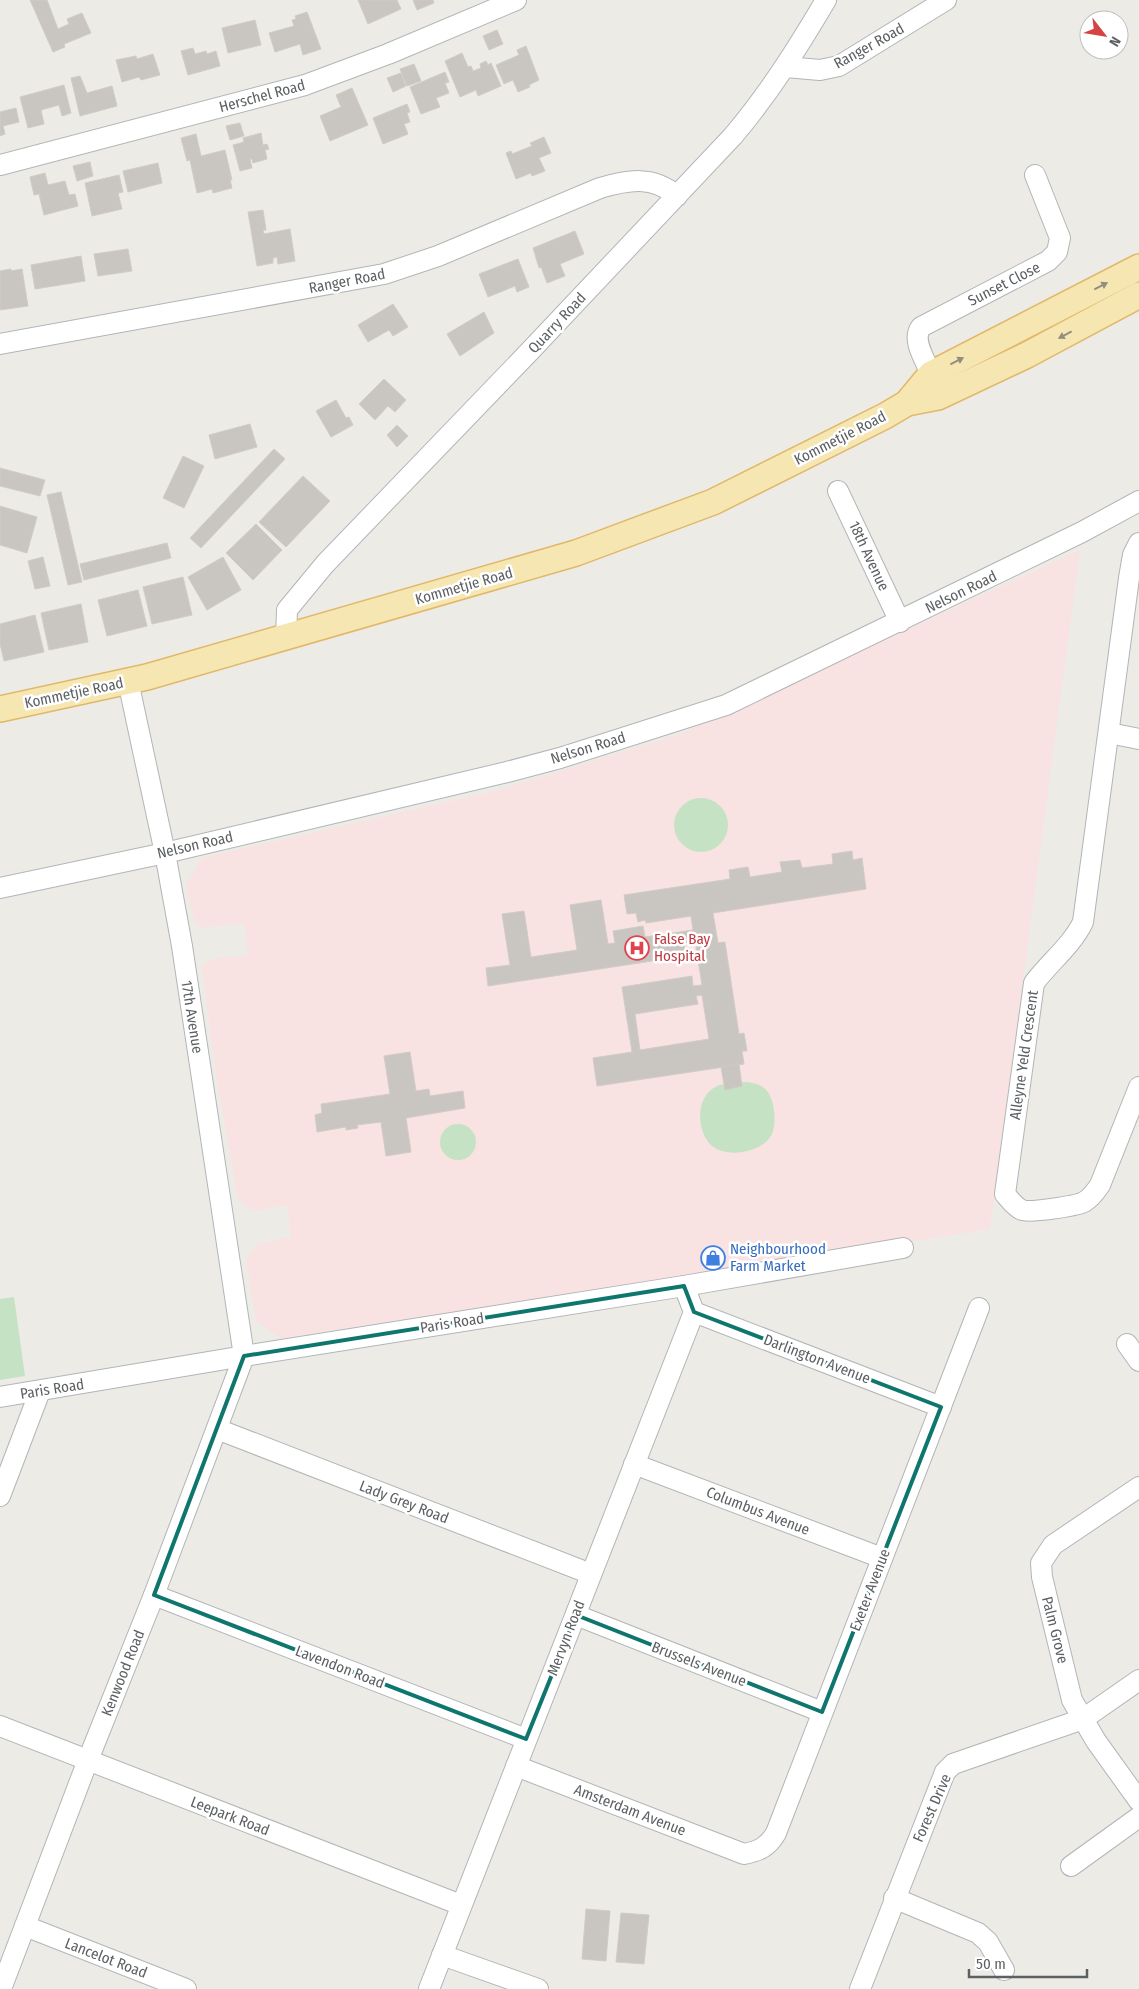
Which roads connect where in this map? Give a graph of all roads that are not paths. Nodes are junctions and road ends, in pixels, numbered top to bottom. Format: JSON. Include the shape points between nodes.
{"nodes":[{"id":1,"x":516,"y":0,"type":"edge"},
{"id":2,"x":826,"y":0,"type":"edge"},
{"id":3,"x":946,"y":0,"type":"edge"},
{"id":4,"x":786,"y":68,"type":"junction"},
{"id":5,"x":0,"y":165,"type":"edge"},
{"id":6,"x":1035,"y":175,"type":"dead end"},
{"id":7,"x":677,"y":196,"type":"junction"},
{"id":8,"x":1139,"y":267,"type":"edge"},
{"id":9,"x":1139,"y":295,"type":"edge"},
{"id":10,"x":0,"y":344,"type":"edge"},
{"id":11,"x":931,"y":374,"type":"junction"},
{"id":12,"x":907,"y":403,"type":"junction"},
{"id":13,"x":838,"y":491,"type":"dead end"},
{"id":14,"x":1139,"y":501,"type":"edge"},
{"id":15,"x":1139,"y":543,"type":"edge"},
{"id":16,"x":900,"y":622,"type":"junction"},
{"id":17,"x":286,"y":638,"type":"junction"},
{"id":18,"x":128,"y":681,"type":"junction"},
{"id":19,"x":0,"y":710,"type":"edge"},
{"id":20,"x":1109,"y":733,"type":"junction"},
{"id":21,"x":1139,"y":739,"type":"edge"},
{"id":22,"x":165,"y":853,"type":"junction"},
{"id":23,"x":0,"y":888,"type":"edge"},
{"id":24,"x":1139,"y":1087,"type":"edge"},
{"id":25,"x":903,"y":1248,"type":"dead end"},
{"id":26,"x":684,"y":1286,"type":"junction"},
{"id":27,"x":979,"y":1308,"type":"dead end"},
{"id":28,"x":694,"y":1312,"type":"junction"},
{"id":29,"x":1127,"y":1344,"type":"dead end"},
{"id":30,"x":244,"y":1356,"type":"junction"},
{"id":31,"x":1139,"y":1361,"type":"edge"},
{"id":32,"x":40,"y":1391,"type":"junction"},
{"id":33,"x":0,"y":1397,"type":"edge"},
{"id":34,"x":941,"y":1407,"type":"junction"},
{"id":35,"x":217,"y":1430,"type":"junction"},
{"id":36,"x":634,"y":1464,"type":"junction"},
{"id":37,"x":1139,"y":1487,"type":"edge"},
{"id":38,"x":0,"y":1496,"type":"edge"},
{"id":39,"x":882,"y":1558,"type":"junction"},
{"id":40,"x":591,"y":1574,"type":"junction"},
{"id":41,"x":154,"y":1595,"type":"junction"},
{"id":42,"x":576,"y":1616,"type":"junction"},
{"id":43,"x":1139,"y":1680,"type":"edge"},
{"id":44,"x":822,"y":1712,"type":"junction"},
{"id":45,"x":1083,"y":1719,"type":"junction"},
{"id":46,"x":0,"y":1726,"type":"edge"},
{"id":47,"x":526,"y":1739,"type":"junction"},
{"id":48,"x":88,"y":1760,"type":"junction"},
{"id":49,"x":516,"y":1766,"type":"junction"},
{"id":50,"x":1139,"y":1801,"type":"edge"},
{"id":51,"x":1139,"y":1817,"type":"edge"},
{"id":52,"x":744,"y":1854,"type":"joint"},
{"id":53,"x":1071,"y":1866,"type":"dead end"},
{"id":54,"x":894,"y":1898,"type":"junction"},
{"id":55,"x":461,"y":1905,"type":"junction"},
{"id":56,"x":25,"y":1926,"type":"junction"},
{"id":57,"x":442,"y":1955,"type":"junction"},
{"id":58,"x":1004,"y":1970,"type":"dead end"},
{"id":59,"x":1,"y":1989,"type":"edge"},
{"id":60,"x":186,"y":1989,"type":"edge"},
{"id":61,"x":429,"y":1989,"type":"edge"},
{"id":62,"x":538,"y":1989,"type":"edge"},
{"id":63,"x":860,"y":1989,"type":"edge"}],
"edges":[{"from":1,"to":5,"type":"street","name":"Herschel Road","via":[[305,85]]},
{"from":2,"to":4,"type":"street","name":"Quarry Road"},
{"from":3,"to":4,"type":"street","name":"Ranger Road","via":[[839,66],[820,70]]},
{"from":4,"to":7,"type":"street","name":"Quarry Road","via":[[745,122]]},
{"from":6,"to":11,"type":"street","name":"Sunset Close","via":[[1060,238],[1057,252],[1048,261],[921,327],[917,339]]},
{"from":7,"to":10,"type":"street","name":"Ranger Road","via":[[659,184],[621,182],[384,274]]},
{"from":7,"to":17,"type":"street","name":"Quarry Road","via":[[325,564],[287,610]]},
{"from":11,"to":8,"type":"main road","name":"Kommetjie Road","one_way":true},
{"from":9,"to":12,"type":"main road","name":"Kommetjie Road","one_way":true,"via":[[938,398]]},
{"from":11,"to":12,"type":"main road","name":"Kommetjie Road"},
{"from":12,"to":17,"type":"main road","name":"Kommetjie Road","via":[[713,502],[576,553]]},
{"from":13,"to":16,"type":"street","name":"18th Avenue"},
{"from":14,"to":16,"type":"street","name":"Nelson Road"},
{"from":15,"to":20,"type":"street","name":"Alleyne Yeld Crescent","via":[[1129,578]]},
{"from":16,"to":22,"type":"street","name":"Nelson Road","via":[[713,710],[523,768]]},
{"from":17,"to":18,"type":"main road","name":"Kommetjie Road"},
{"from":18,"to":19,"type":"main road","name":"Kommetjie Road"},
{"from":18,"to":22,"type":"street","name":"17th Avenue"},
{"from":20,"to":21,"type":"street"},
{"from":20,"to":24,"type":"street","name":"Alleyne Yeld Crescent","via":[[1084,922],[1034,983],[1005,1194],[1015,1206],[1024,1211],[1068,1206],[1084,1202],[1093,1195],[1100,1185]]},
{"from":22,"to":23,"type":"street","name":"Nelson Road"},
{"from":22,"to":30,"type":"street","name":"17th Avenue"},
{"from":25,"to":26,"type":"street","name":"Paris Road"},
{"from":26,"to":28,"type":"street"},
{"from":26,"to":30,"type":"street","name":"Paris Road"},
{"from":27,"to":34,"type":"street","name":"Exeter Avenue"},
{"from":28,"to":34,"type":"street","name":"Darlington Avenue"},
{"from":28,"to":36,"type":"street","name":"Mervyn Road"},
{"from":29,"to":31,"type":"street"},
{"from":30,"to":32,"type":"street","name":"Paris Road"},
{"from":30,"to":35,"type":"street","name":"Kenwood Road"},
{"from":32,"to":33,"type":"street","name":"Paris Road"},
{"from":32,"to":38,"type":"street"},
{"from":34,"to":39,"type":"street","name":"Exeter Avenue"},
{"from":35,"to":40,"type":"street","name":"Lady Grey Road"},
{"from":35,"to":41,"type":"street","name":"Kenwood Road"},
{"from":36,"to":39,"type":"street","name":"Columbus Avenue"},
{"from":36,"to":40,"type":"street","name":"Mervyn Road"},
{"from":37,"to":45,"type":"street","name":"Palm Grove","via":[[1053,1545],[1041,1564],[1072,1700]]},
{"from":39,"to":44,"type":"street","name":"Exeter Avenue"},
{"from":40,"to":42,"type":"street","name":"Mervyn Road"},
{"from":41,"to":47,"type":"street","name":"Lavendon Road"},
{"from":41,"to":48,"type":"street","name":"Kenwood Road"},
{"from":42,"to":44,"type":"street","name":"Brussels Avenue"},
{"from":42,"to":47,"type":"street","name":"Mervyn Road"},
{"from":43,"to":45,"type":"street","name":"Forest Drive"},
{"from":44,"to":52,"type":"street","name":"Exeter Avenue","via":[[776,1833],[761,1850]]},
{"from":45,"to":50,"type":"street","name":"Palm Grove"},
{"from":45,"to":54,"type":"street","name":"Forest Drive","via":[[953,1764],[939,1783]]},
{"from":46,"to":48,"type":"street","name":"Leepark Road"},
{"from":47,"to":49,"type":"street","name":"Mervyn Road"},
{"from":48,"to":55,"type":"street","name":"Leepark Road"},
{"from":48,"to":56,"type":"street","name":"Kenwood Road"},
{"from":49,"to":52,"type":"street","name":"Amsterdam Avenue"},
{"from":49,"to":55,"type":"street","name":"Mervyn Road"},
{"from":51,"to":53,"type":"street"},
{"from":54,"to":58,"type":"street","via":[[978,1933],[988,1942]]},
{"from":54,"to":63,"type":"street","name":"Forest Drive"},
{"from":55,"to":57,"type":"street","name":"Mervyn Road"},
{"from":56,"to":59,"type":"street","name":"Kenwood Road"},
{"from":56,"to":60,"type":"street","name":"Lancelot Road"},
{"from":57,"to":61,"type":"street","name":"Mervyn Road"},
{"from":57,"to":62,"type":"street"}]}
